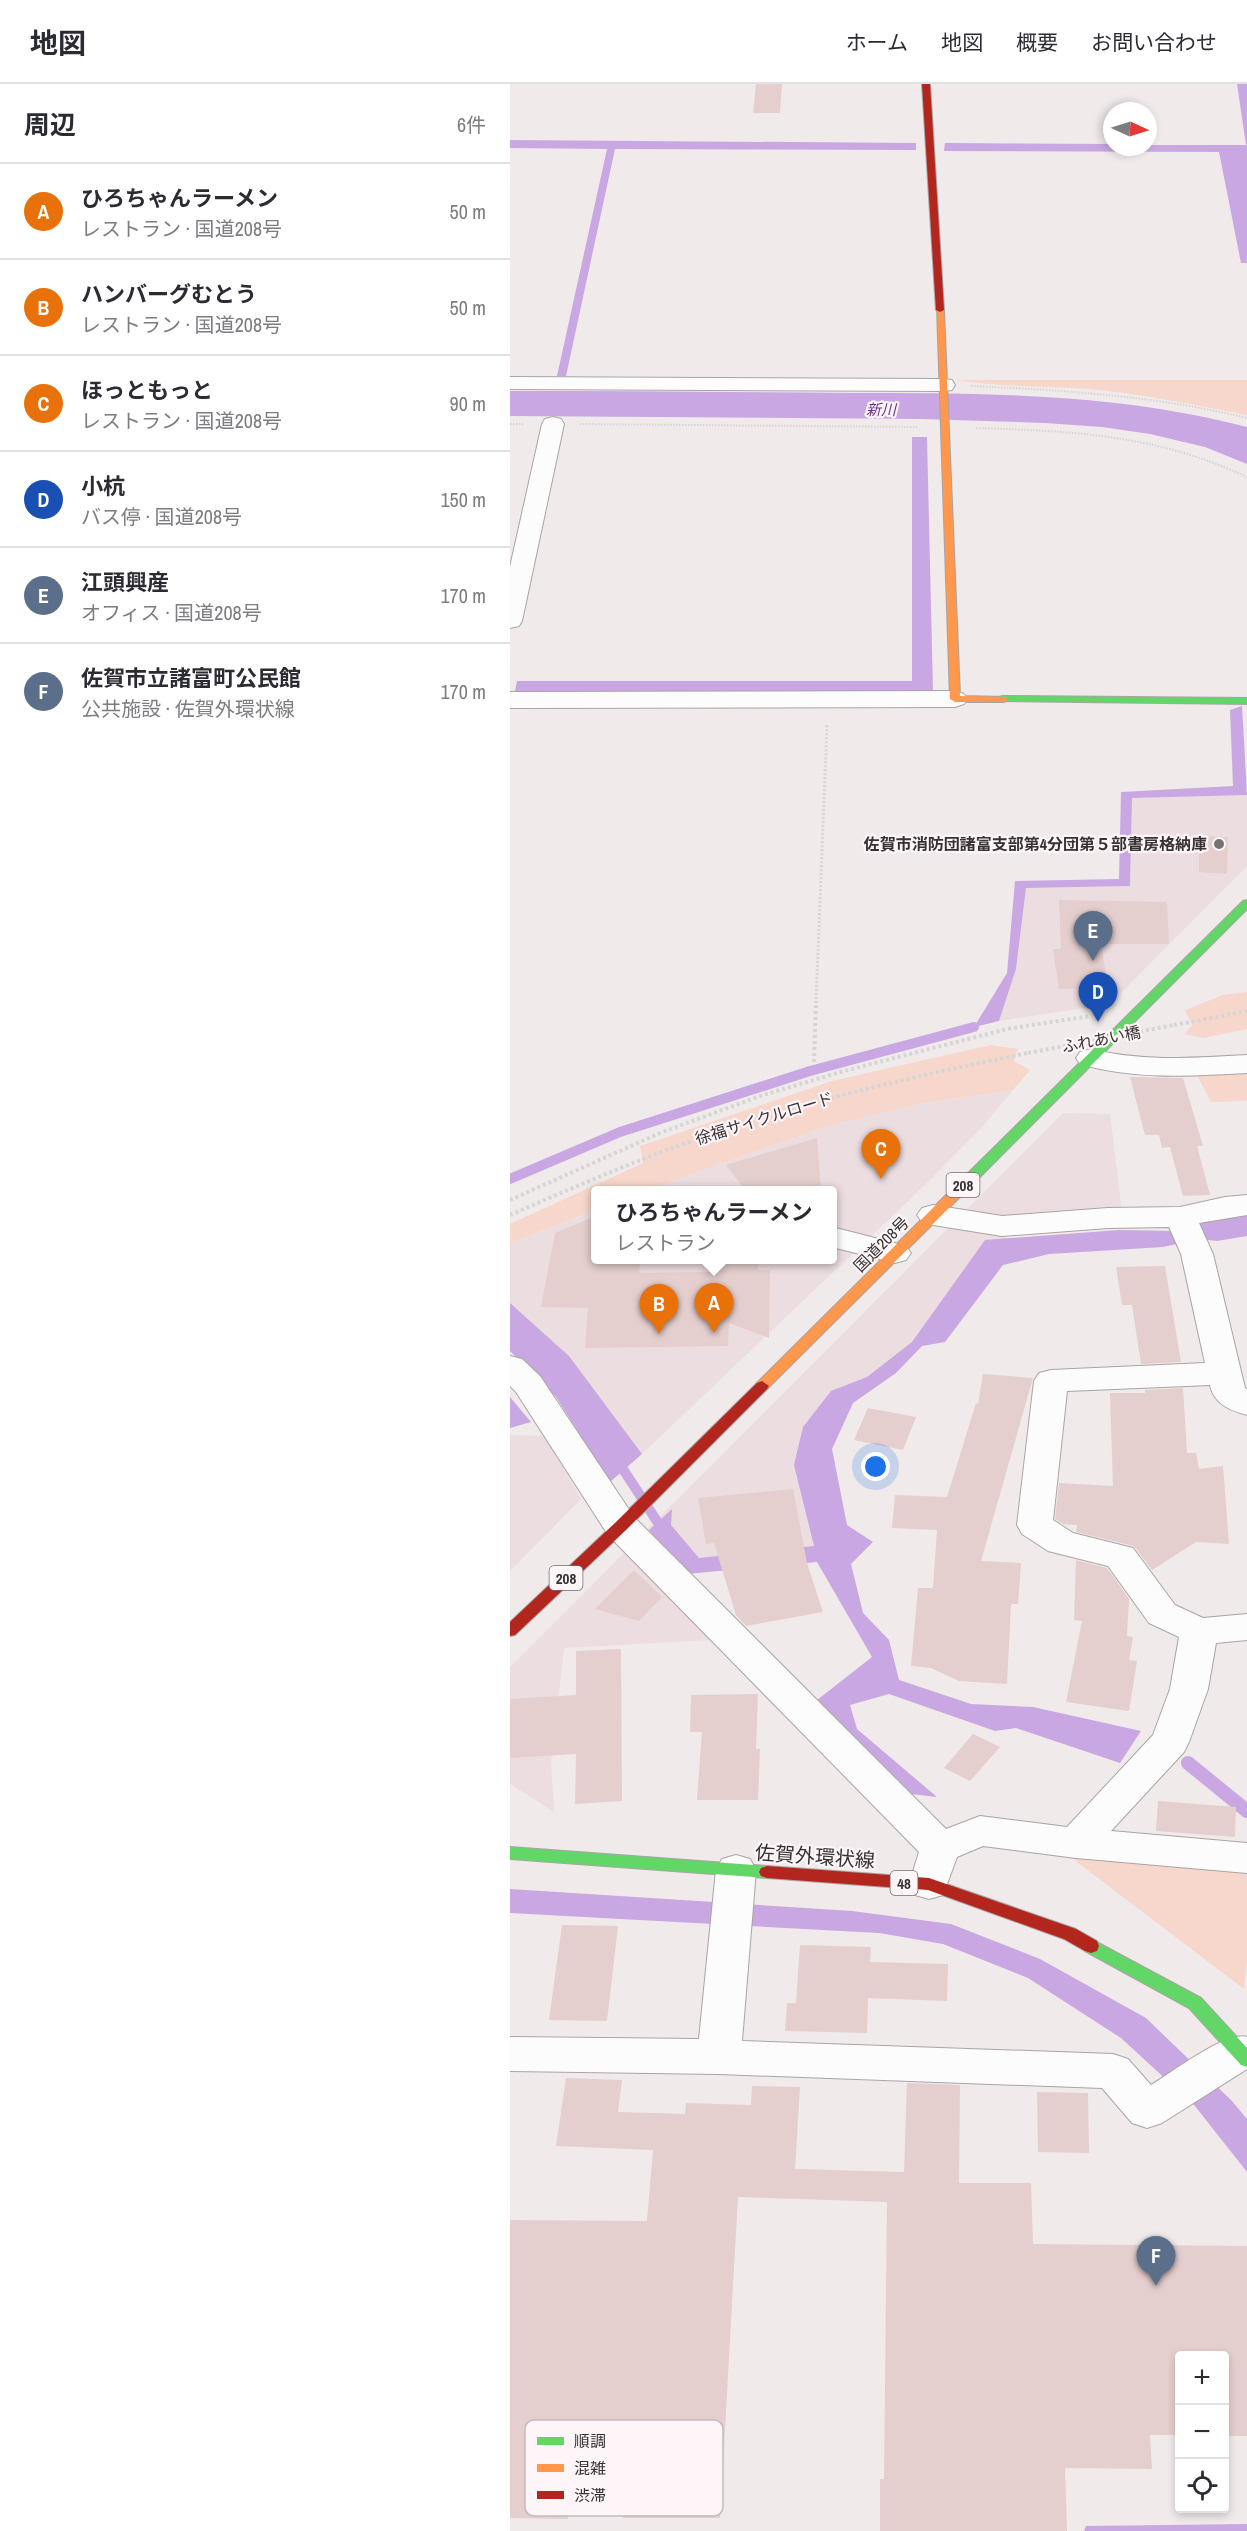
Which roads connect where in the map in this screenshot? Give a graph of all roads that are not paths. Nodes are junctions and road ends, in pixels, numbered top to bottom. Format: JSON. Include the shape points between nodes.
{"nodes":[{"id":1,"x":926,"y":84,"type":"edge"},
{"id":2,"x":510,"y":383,"type":"edge"},
{"id":3,"x":944,"y":385,"type":"junction"},
{"id":4,"x":553,"y":424,"type":"road end"},
{"id":5,"x":510,"y":621,"type":"edge"},
{"id":6,"x":955,"y":699,"type":"junction"},
{"id":7,"x":510,"y":700,"type":"edge"},
{"id":8,"x":1247,"y":701,"type":"edge"},
{"id":9,"x":1246,"y":907,"type":"edge"},
{"id":10,"x":1091,"y":1058,"type":"junction"},
{"id":11,"x":1247,"y":1064,"type":"edge"},
{"id":12,"x":1247,"y":1205,"type":"edge"},
{"id":13,"x":933,"y":1215,"type":"junction"},
{"id":14,"x":1180,"y":1217,"type":"junction"},
{"id":15,"x":837,"y":1238,"type":"edge"},
{"id":16,"x":895,"y":1253,"type":"junction"},
{"id":17,"x":510,"y":1367,"type":"edge"},
{"id":18,"x":1224,"y":1373,"type":"junction"},
{"id":19,"x":1247,"y":1404,"type":"edge"},
{"id":20,"x":621,"y":1526,"type":"junction"},
{"id":21,"x":1247,"y":1627,"type":"edge"},
{"id":22,"x":510,"y":1630,"type":"edge"},
{"id":23,"x":1199,"y":1631,"type":"junction"},
{"id":24,"x":1076,"y":1843,"type":"junction"},
{"id":25,"x":940,"y":1848,"type":"junction"},
{"id":26,"x":510,"y":1853,"type":"edge"},
{"id":27,"x":1247,"y":1858,"type":"edge"},
{"id":28,"x":735,"y":1883,"type":"junction"},
{"id":29,"x":929,"y":1884,"type":"junction"},
{"id":30,"x":510,"y":2054,"type":"edge"},
{"id":31,"x":719,"y":2057,"type":"junction"},
{"id":32,"x":1233,"y":2060,"type":"edge"}],
"edges":[{"from":1,"to":3,"type":"main road"},
{"from":2,"to":3,"type":"street"},
{"from":3,"to":6,"type":"main road"},
{"from":4,"to":5,"type":"street"},
{"from":6,"to":7,"type":"street"},
{"from":6,"to":8,"type":"main road"},
{"from":9,"to":10,"type":"main road","name":"国道208号","number":"208"},
{"from":10,"to":11,"type":"street","via":[[1137,1068]]},
{"from":10,"to":13,"type":"main road","name":"国道208号","number":"208"},
{"from":12,"to":14,"type":"street"},
{"from":13,"to":14,"type":"street","via":[[1002,1226]]},
{"from":13,"to":16,"type":"main road","name":"国道208号","number":"208"},
{"from":14,"to":18,"type":"street","via":[[1197,1254]]},
{"from":15,"to":16,"type":"street"},
{"from":16,"to":20,"type":"main road","name":"国道208号","number":"208"},
{"from":17,"to":20,"type":"street","via":[[528,1384]]},
{"from":18,"to":19,"type":"street","via":[[1229,1394]]},
{"from":18,"to":23,"type":"street","via":[[1051,1381],[1035,1525],[1061,1542],[1120,1557],[1162,1614]]},
{"from":20,"to":22,"type":"main road","name":"国道208号","number":"208"},
{"from":20,"to":25,"type":"street"},
{"from":21,"to":23,"type":"street"},
{"from":23,"to":24,"type":"street","via":[[1189,1689],[1170,1742]]},
{"from":24,"to":25,"type":"street","via":[[980,1831]]},
{"from":24,"to":27,"type":"street"},
{"from":25,"to":29,"type":"street"},
{"from":26,"to":28,"type":"main road","name":"佐賀外環状線","number":"48"},
{"from":28,"to":29,"type":"main road","name":"佐賀外環状線","number":"48"},
{"from":28,"to":31,"type":"street"},
{"from":29,"to":32,"type":"main road","name":"佐賀外環状線","number":"48","via":[[1070,1934],[1195,2003]]},
{"from":30,"to":31,"type":"street"},
{"from":31,"to":32,"type":"street","via":[[1113,2071],[1148,2110]]}]}
